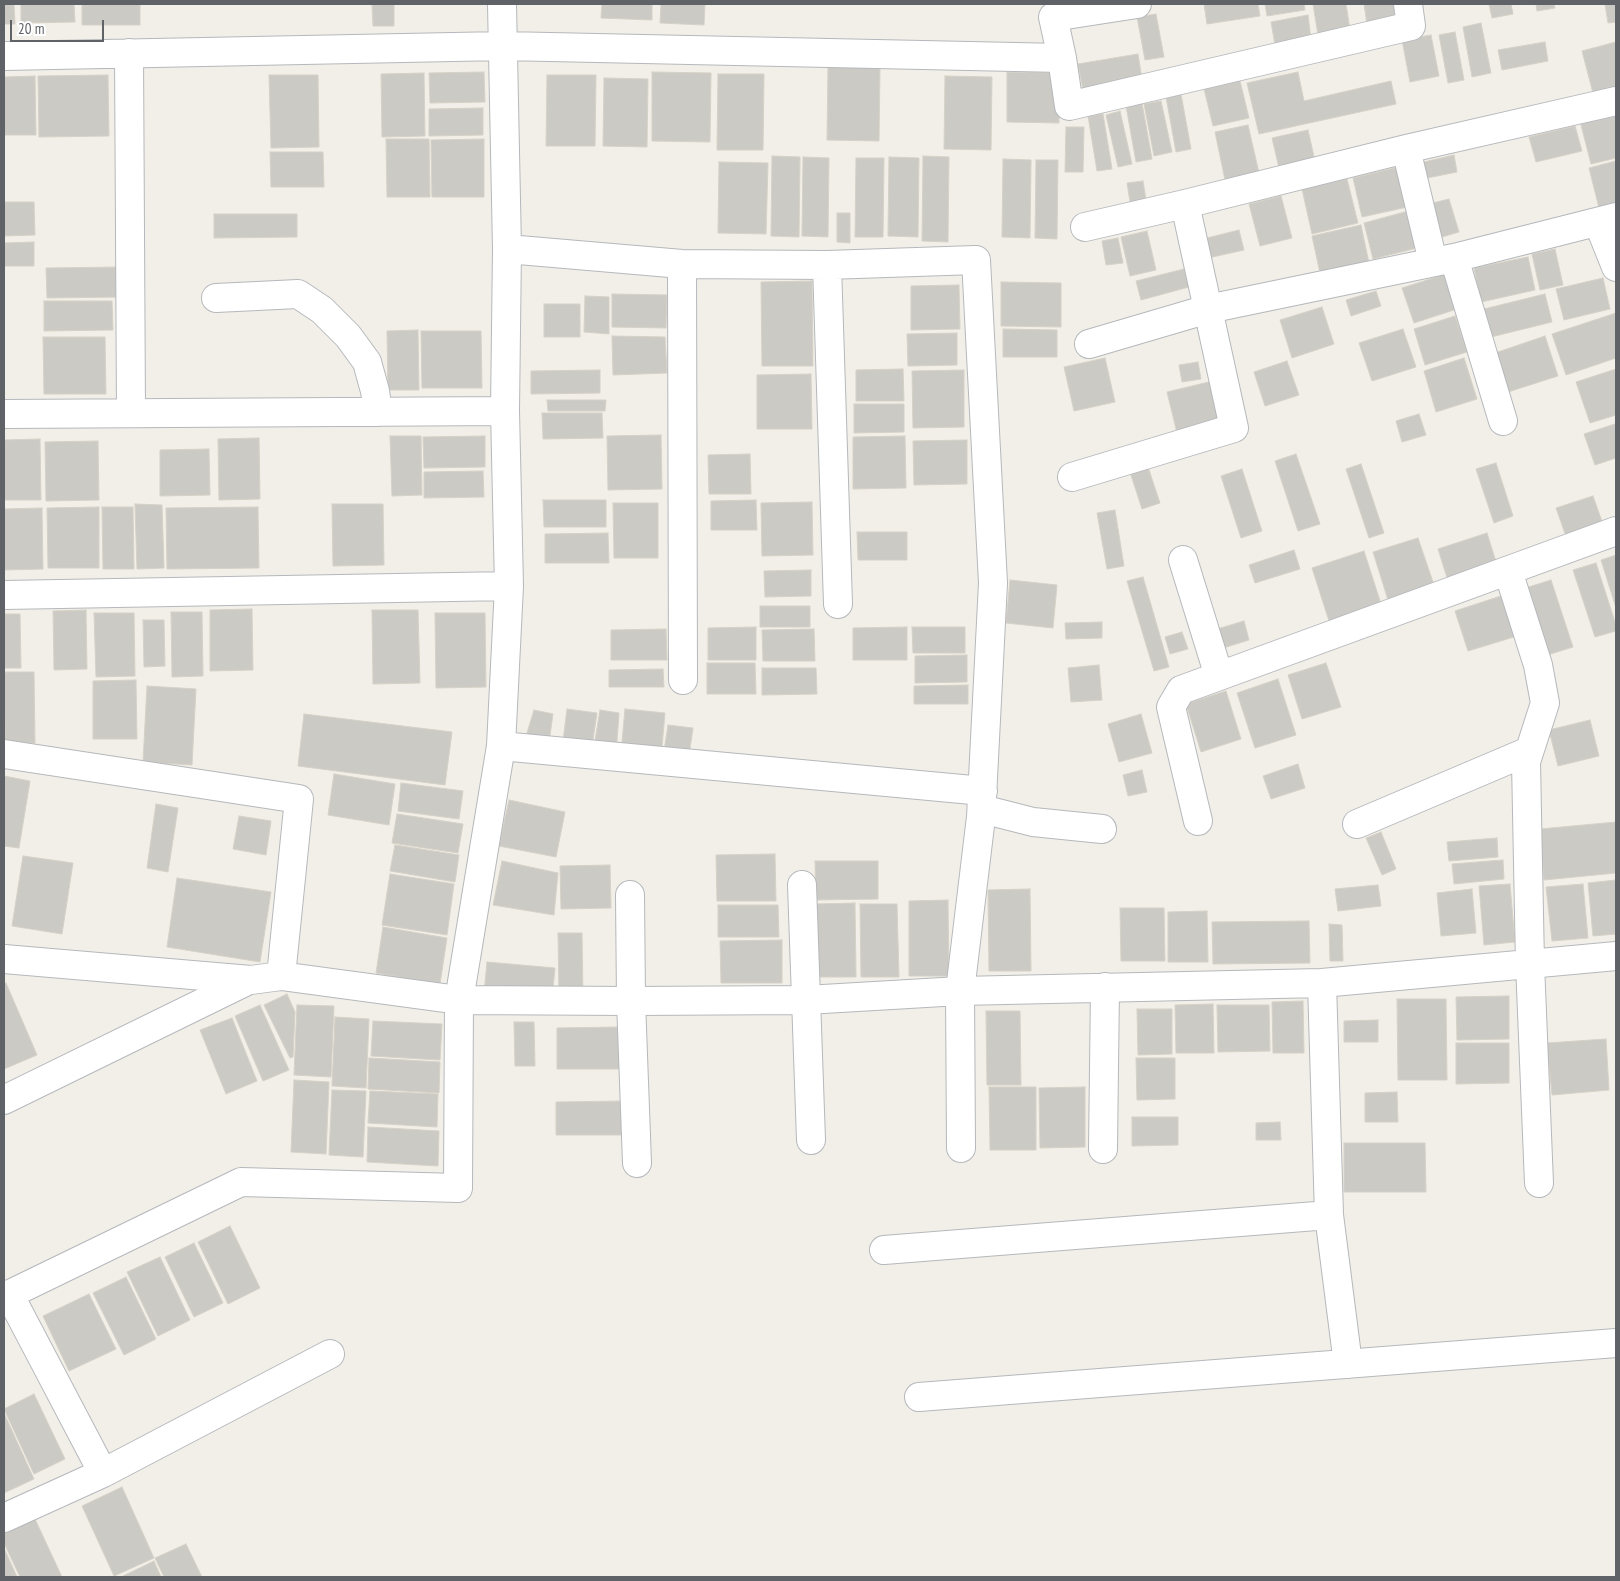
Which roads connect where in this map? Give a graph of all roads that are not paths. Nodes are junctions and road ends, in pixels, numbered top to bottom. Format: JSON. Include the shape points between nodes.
{"nodes":[{"id":1,"x":502,"y":4,"type":"edge"},
{"id":2,"x":1137,"y":4,"type":"edge"},
{"id":3,"x":1408,"y":4,"type":"edge"},
{"id":4,"x":503,"y":46,"type":"junction"},
{"id":5,"x":129,"y":53,"type":"junction"},
{"id":6,"x":4,"y":56,"type":"edge"},
{"id":7,"x":1062,"y":58,"type":"junction"},
{"id":8,"x":1616,"y":102,"type":"edge"},
{"id":9,"x":1406,"y":149,"type":"junction"},
{"id":10,"x":1184,"y":204,"type":"junction"},
{"id":11,"x":1607,"y":219,"type":"edge"},
{"id":12,"x":1085,"y":227,"type":"dead end"},
{"id":13,"x":507,"y":249,"type":"junction"},
{"id":14,"x":1444,"y":260,"type":"junction"},
{"id":15,"x":682,"y":264,"type":"junction"},
{"id":16,"x":827,"y":265,"type":"junction"},
{"id":17,"x":1616,"y":267,"type":"edge"},
{"id":18,"x":216,"y":298,"type":"dead end"},
{"id":19,"x":1208,"y":309,"type":"junction"},
{"id":20,"x":1089,"y":344,"type":"dead end"},
{"id":21,"x":378,"y":412,"type":"junction"},
{"id":22,"x":505,"y":412,"type":"junction"},
{"id":23,"x":4,"y":414,"type":"edge"},
{"id":24,"x":130,"y":414,"type":"junction"},
{"id":25,"x":1503,"y":421,"type":"dead end"},
{"id":26,"x":1072,"y":477,"type":"dead end"},
{"id":27,"x":1616,"y":531,"type":"edge"},
{"id":28,"x":1183,"y":560,"type":"dead end"},
{"id":29,"x":1508,"y":571,"type":"junction"},
{"id":30,"x":509,"y":586,"type":"junction"},
{"id":31,"x":4,"y":595,"type":"edge"},
{"id":32,"x":838,"y":604,"type":"dead end"},
{"id":33,"x":1219,"y":676,"type":"junction"},
{"id":34,"x":683,"y":680,"type":"dead end"},
{"id":35,"x":501,"y":746,"type":"junction"},
{"id":36,"x":1529,"y":751,"type":"junction"},
{"id":37,"x":4,"y":754,"type":"edge"},
{"id":38,"x":982,"y":800,"type":"junction"},
{"id":39,"x":1198,"y":821,"type":"dead end"},
{"id":40,"x":1357,"y":824,"type":"dead end"},
{"id":41,"x":1102,"y":829,"type":"dead end"},
{"id":42,"x":802,"y":886,"type":"dead end"},
{"id":43,"x":630,"y":895,"type":"dead end"},
{"id":44,"x":1616,"y":956,"type":"edge"},
{"id":45,"x":4,"y":959,"type":"edge"},
{"id":46,"x":1530,"y":964,"type":"junction"},
{"id":47,"x":281,"y":976,"type":"junction"},
{"id":48,"x":250,"y":980,"type":"junction"},
{"id":49,"x":1322,"y":983,"type":"junction"},
{"id":50,"x":1105,"y":987,"type":"junction"},
{"id":51,"x":960,"y":991,"type":"junction"},
{"id":52,"x":459,"y":1000,"type":"junction"},
{"id":53,"x":806,"y":1000,"type":"junction"},
{"id":54,"x":631,"y":1001,"type":"junction"},
{"id":55,"x":4,"y":1100,"type":"edge"},
{"id":56,"x":811,"y":1140,"type":"dead end"},
{"id":57,"x":961,"y":1148,"type":"dead end"},
{"id":58,"x":1103,"y":1149,"type":"dead end"},
{"id":59,"x":636,"y":1163,"type":"dead end"},
{"id":60,"x":1539,"y":1183,"type":"dead end"},
{"id":61,"x":1329,"y":1215,"type":"junction"},
{"id":62,"x":884,"y":1250,"type":"dead end"},
{"id":63,"x":6,"y":1295,"type":"edge"},
{"id":64,"x":1616,"y":1343,"type":"edge"},
{"id":65,"x":330,"y":1354,"type":"dead end"},
{"id":66,"x":1348,"y":1364,"type":"junction"},
{"id":67,"x":919,"y":1397,"type":"dead end"},
{"id":68,"x":103,"y":1473,"type":"junction"},
{"id":69,"x":4,"y":1518,"type":"edge"}],
"edges":[{"from":1,"to":4,"type":"street"},
{"from":2,"to":7,"type":"street","via":[[1053,17]]},
{"from":3,"to":7,"type":"street","via":[[1411,26],[1069,106]]},
{"from":4,"to":5,"type":"street"},
{"from":4,"to":7,"type":"street"},
{"from":4,"to":13,"type":"street"},
{"from":5,"to":6,"type":"street"},
{"from":5,"to":24,"type":"street"},
{"from":8,"to":9,"type":"street"},
{"from":9,"to":10,"type":"street"},
{"from":9,"to":14,"type":"street"},
{"from":10,"to":12,"type":"street"},
{"from":10,"to":19,"type":"street"},
{"from":11,"to":14,"type":"street"},
{"from":11,"to":17,"type":"street"},
{"from":13,"to":15,"type":"street"},
{"from":13,"to":22,"type":"street"},
{"from":14,"to":19,"type":"street"},
{"from":14,"to":25,"type":"street"},
{"from":15,"to":16,"type":"street"},
{"from":15,"to":34,"type":"street"},
{"from":16,"to":32,"type":"street"},
{"from":16,"to":38,"type":"street","via":[[976,260],[993,583]]},
{"from":18,"to":21,"type":"street","via":[[298,294],[322,310],[348,336],[367,362]]},
{"from":19,"to":20,"type":"street"},
{"from":19,"to":26,"type":"street","via":[[1234,428]]},
{"from":21,"to":22,"type":"street"},
{"from":21,"to":24,"type":"street"},
{"from":22,"to":30,"type":"street"},
{"from":23,"to":24,"type":"street"},
{"from":27,"to":29,"type":"street"},
{"from":28,"to":33,"type":"street"},
{"from":29,"to":33,"type":"street"},
{"from":29,"to":36,"type":"street","via":[[1538,666],[1545,703]]},
{"from":30,"to":31,"type":"street"},
{"from":30,"to":35,"type":"street"},
{"from":33,"to":39,"type":"street","via":[[1181,690],[1172,707]]},
{"from":35,"to":38,"type":"street"},
{"from":35,"to":52,"type":"street"},
{"from":36,"to":40,"type":"street"},
{"from":36,"to":46,"type":"street","via":[[1526,762]]},
{"from":37,"to":47,"type":"street","via":[[299,799]]},
{"from":38,"to":41,"type":"street","via":[[1034,822]]},
{"from":38,"to":51,"type":"street"},
{"from":42,"to":53,"type":"street"},
{"from":43,"to":54,"type":"street"},
{"from":44,"to":46,"type":"street"},
{"from":45,"to":48,"type":"street"},
{"from":46,"to":49,"type":"street"},
{"from":46,"to":60,"type":"street"},
{"from":47,"to":48,"type":"street"},
{"from":47,"to":52,"type":"street"},
{"from":48,"to":55,"type":"street"},
{"from":49,"to":50,"type":"street"},
{"from":49,"to":61,"type":"street"},
{"from":50,"to":51,"type":"street"},
{"from":50,"to":58,"type":"street"},
{"from":51,"to":53,"type":"street"},
{"from":51,"to":57,"type":"street"},
{"from":52,"to":54,"type":"street"},
{"from":52,"to":63,"type":"street","via":[[458,1188],[240,1182]]},
{"from":53,"to":54,"type":"street"},
{"from":53,"to":56,"type":"street"},
{"from":54,"to":59,"type":"street"},
{"from":61,"to":62,"type":"street"},
{"from":61,"to":66,"type":"street"},
{"from":63,"to":68,"type":"street"},
{"from":64,"to":66,"type":"street"},
{"from":65,"to":68,"type":"street"},
{"from":66,"to":67,"type":"street"},
{"from":68,"to":69,"type":"street"}]}
